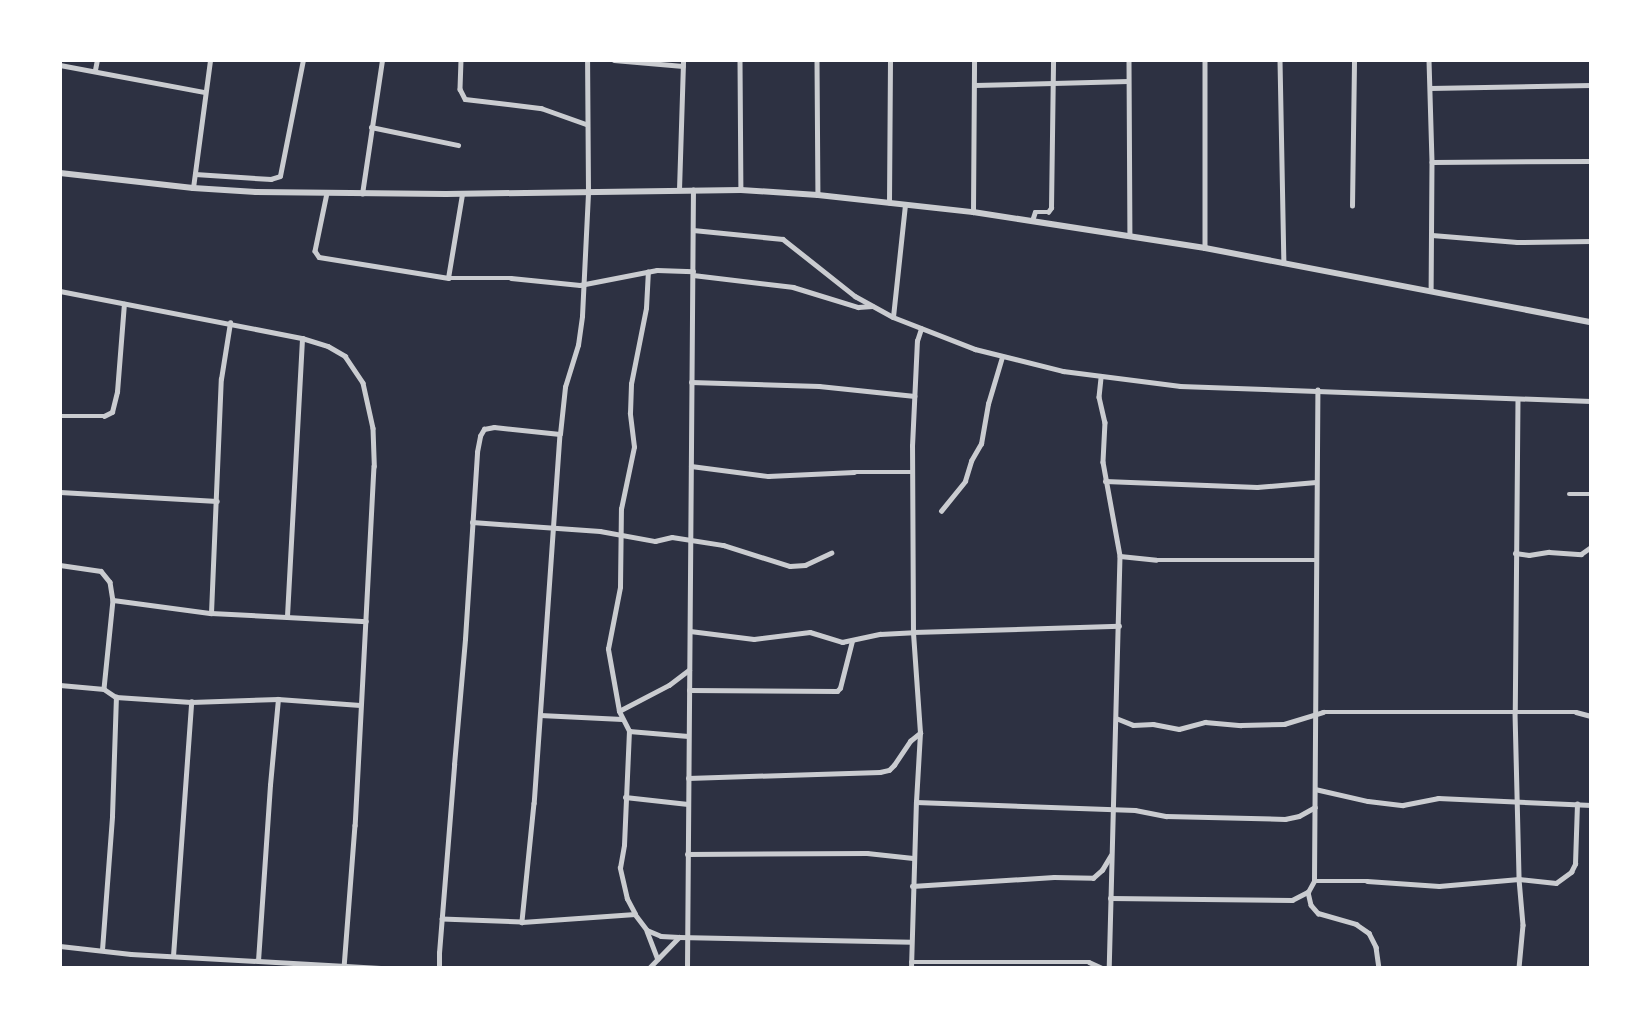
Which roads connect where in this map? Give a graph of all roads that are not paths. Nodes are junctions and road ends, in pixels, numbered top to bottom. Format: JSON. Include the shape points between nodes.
{"nodes":[{"id":1,"x":97,"y":60,"type":"edge"},
{"id":2,"x":210,"y":60,"type":"edge"},
{"id":3,"x":303,"y":60,"type":"edge"},
{"id":4,"x":382,"y":60,"type":"edge"},
{"id":5,"x":445,"y":60,"type":"edge"},
{"id":6,"x":459,"y":60,"type":"edge"},
{"id":7,"x":587,"y":60,"type":"edge"},
{"id":8,"x":614,"y":60,"type":"edge"},
{"id":9,"x":740,"y":60,"type":"edge"},
{"id":10,"x":817,"y":60,"type":"edge"},
{"id":11,"x":890,"y":60,"type":"edge"},
{"id":12,"x":974,"y":60,"type":"edge"},
{"id":13,"x":1053,"y":60,"type":"edge"},
{"id":14,"x":1129,"y":60,"type":"edge"},
{"id":15,"x":1205,"y":60,"type":"edge"},
{"id":16,"x":1280,"y":60,"type":"edge"},
{"id":17,"x":1354,"y":60,"type":"edge"},
{"id":18,"x":1429,"y":60,"type":"edge"},
{"id":19,"x":683,"y":63,"type":"edge"},
{"id":20,"x":60,"y":65,"type":"edge"},
{"id":21,"x":95,"y":70,"type":"junction"},
{"id":22,"x":1053,"y":81,"type":"junction"},
{"id":23,"x":1128,"y":81,"type":"junction"},
{"id":24,"x":975,"y":85,"type":"junction"},
{"id":25,"x":1591,"y":85,"type":"edge"},
{"id":26,"x":1430,"y":88,"type":"junction"},
{"id":27,"x":204,"y":92,"type":"junction"},
{"id":28,"x":586,"y":124,"type":"junction"},
{"id":29,"x":371,"y":127,"type":"junction"},
{"id":30,"x":458,"y":145,"type":"dead end"},
{"id":31,"x":1591,"y":160,"type":"edge"},
{"id":32,"x":1432,"y":162,"type":"junction"},
{"id":33,"x":60,"y":173,"type":"edge"},
{"id":34,"x":195,"y":174,"type":"junction"},
{"id":35,"x":193,"y":188,"type":"junction"},
{"id":36,"x":679,"y":190,"type":"junction"},
{"id":37,"x":693,"y":190,"type":"junction"},
{"id":38,"x":741,"y":190,"type":"junction"},
{"id":39,"x":588,"y":192,"type":"junction"},
{"id":40,"x":327,"y":193,"type":"junction"},
{"id":41,"x":362,"y":194,"type":"junction"},
{"id":42,"x":462,"y":194,"type":"junction"},
{"id":43,"x":818,"y":195,"type":"junction"},
{"id":44,"x":889,"y":203,"type":"junction"},
{"id":45,"x":905,"y":205,"type":"junction"},
{"id":46,"x":1352,"y":206,"type":"dead end"},
{"id":47,"x":973,"y":212,"type":"junction"},
{"id":48,"x":1032,"y":221,"type":"junction"},
{"id":49,"x":693,"y":230,"type":"junction"},
{"id":50,"x":1432,"y":235,"type":"junction"},
{"id":51,"x":1130,"y":236,"type":"junction"},
{"id":52,"x":1591,"y":241,"type":"edge"},
{"id":53,"x":1205,"y":248,"type":"junction"},
{"id":54,"x":1284,"y":263,"type":"junction"},
{"id":55,"x":648,"y":272,"type":"junction"},
{"id":56,"x":693,"y":273,"type":"junction"},
{"id":57,"x":448,"y":278,"type":"junction"},
{"id":58,"x":584,"y":285,"type":"junction"},
{"id":59,"x":60,"y":291,"type":"edge"},
{"id":60,"x":1431,"y":291,"type":"junction"},
{"id":61,"x":124,"y":303,"type":"junction"},
{"id":62,"x":872,"y":306,"type":"junction"},
{"id":63,"x":893,"y":317,"type":"junction"},
{"id":64,"x":1591,"y":322,"type":"edge"},
{"id":65,"x":230,"y":323,"type":"junction"},
{"id":66,"x":921,"y":329,"type":"junction"},
{"id":67,"x":302,"y":338,"type":"junction"},
{"id":68,"x":1002,"y":357,"type":"junction"},
{"id":69,"x":1101,"y":378,"type":"junction"},
{"id":70,"x":691,"y":382,"type":"junction"},
{"id":71,"x":1317,"y":390,"type":"junction"},
{"id":72,"x":914,"y":396,"type":"junction"},
{"id":73,"x":1518,"y":399,"type":"junction"},
{"id":74,"x":1591,"y":401,"type":"edge"},
{"id":75,"x":60,"y":416,"type":"edge"},
{"id":76,"x":560,"y":434,"type":"junction"},
{"id":77,"x":691,"y":466,"type":"junction"},
{"id":78,"x":913,"y":472,"type":"junction"},
{"id":79,"x":1105,"y":481,"type":"junction"},
{"id":80,"x":1316,"y":482,"type":"junction"},
{"id":81,"x":60,"y":492,"type":"edge"},
{"id":82,"x":1569,"y":494,"type":"dead end"},
{"id":83,"x":1591,"y":494,"type":"edge"},
{"id":84,"x":217,"y":501,"type":"junction"},
{"id":85,"x":941,"y":512,"type":"dead end"},
{"id":86,"x":472,"y":522,"type":"junction"},
{"id":87,"x":552,"y":528,"type":"junction"},
{"id":88,"x":620,"y":534,"type":"junction"},
{"id":89,"x":691,"y":541,"type":"junction"},
{"id":90,"x":1591,"y":547,"type":"edge"},
{"id":91,"x":831,"y":553,"type":"dead end"},
{"id":92,"x":1515,"y":553,"type":"junction"},
{"id":93,"x":1120,"y":556,"type":"junction"},
{"id":94,"x":1316,"y":560,"type":"junction"},
{"id":95,"x":60,"y":565,"type":"edge"},
{"id":96,"x":113,"y":600,"type":"junction"},
{"id":97,"x":211,"y":613,"type":"junction"},
{"id":98,"x":287,"y":616,"type":"junction"},
{"id":99,"x":366,"y":621,"type":"junction"},
{"id":100,"x":1119,"y":626,"type":"junction"},
{"id":101,"x":690,"y":631,"type":"junction"},
{"id":102,"x":913,"y":632,"type":"junction"},
{"id":103,"x":852,"y":641,"type":"junction"},
{"id":104,"x":689,"y":670,"type":"junction"},
{"id":105,"x":60,"y":685,"type":"edge"},
{"id":106,"x":104,"y":689,"type":"junction"},
{"id":107,"x":689,"y":690,"type":"junction"},
{"id":108,"x":116,"y":697,"type":"junction"},
{"id":109,"x":278,"y":699,"type":"junction"},
{"id":110,"x":191,"y":702,"type":"junction"},
{"id":111,"x":360,"y":705,"type":"junction"},
{"id":112,"x":619,"y":711,"type":"junction"},
{"id":113,"x":1515,"y":712,"type":"junction"},
{"id":114,"x":1315,"y":713,"type":"junction"},
{"id":115,"x":540,"y":715,"type":"junction"},
{"id":116,"x":1591,"y":716,"type":"edge"},
{"id":117,"x":1116,"y":718,"type":"junction"},
{"id":118,"x":622,"y":719,"type":"junction"},
{"id":119,"x":629,"y":731,"type":"junction"},
{"id":120,"x":920,"y":733,"type":"junction"},
{"id":121,"x":688,"y":736,"type":"junction"},
{"id":122,"x":688,"y":778,"type":"junction"},
{"id":123,"x":1315,"y":789,"type":"junction"},
{"id":124,"x":626,"y":797,"type":"junction"},
{"id":125,"x":1518,"y":800,"type":"junction"},
{"id":126,"x":916,"y":802,"type":"junction"},
{"id":127,"x":688,"y":804,"type":"junction"},
{"id":128,"x":1577,"y":804,"type":"junction"},
{"id":129,"x":1591,"y":805,"type":"edge"},
{"id":130,"x":1315,"y":807,"type":"junction"},
{"id":131,"x":1112,"y":809,"type":"junction"},
{"id":132,"x":687,"y":854,"type":"junction"},
{"id":133,"x":1111,"y":855,"type":"junction"},
{"id":134,"x":913,"y":858,"type":"junction"},
{"id":135,"x":1519,"y":879,"type":"junction"},
{"id":136,"x":1314,"y":881,"type":"junction"},
{"id":137,"x":912,"y":886,"type":"junction"},
{"id":138,"x":1308,"y":892,"type":"junction"},
{"id":139,"x":1110,"y":898,"type":"junction"},
{"id":140,"x":635,"y":914,"type":"junction"},
{"id":141,"x":442,"y":919,"type":"junction"},
{"id":142,"x":522,"y":922,"type":"junction"},
{"id":143,"x":647,"y":930,"type":"junction"},
{"id":144,"x":679,"y":937,"type":"junction"},
{"id":145,"x":688,"y":937,"type":"junction"},
{"id":146,"x":911,"y":942,"type":"junction"},
{"id":147,"x":60,"y":946,"type":"edge"},
{"id":148,"x":102,"y":950,"type":"junction"},
{"id":149,"x":173,"y":956,"type":"junction"},
{"id":150,"x":230,"y":959,"type":"junction"},
{"id":151,"x":658,"y":959,"type":"junction"},
{"id":152,"x":258,"y":961,"type":"junction"},
{"id":153,"x":911,"y":965,"type":"edge"},
{"id":154,"x":344,"y":967,"type":"edge"},
{"id":155,"x":230,"y":968,"type":"edge"},
{"id":156,"x":385,"y":968,"type":"edge"},
{"id":157,"x":439,"y":968,"type":"edge"},
{"id":158,"x":649,"y":968,"type":"edge"},
{"id":159,"x":687,"y":968,"type":"edge"},
{"id":160,"x":1102,"y":968,"type":"edge"},
{"id":161,"x":1109,"y":968,"type":"edge"},
{"id":162,"x":1378,"y":968,"type":"edge"},
{"id":163,"x":1519,"y":968,"type":"edge"}],
"edges":[{"from":1,"to":21,"type":"street"},
{"from":2,"to":27,"type":"street"},
{"from":3,"to":34,"type":"street","via":[[280,176],[271,179]]},
{"from":4,"to":29,"type":"street"},
{"from":5,"to":6,"type":"street"},
{"from":6,"to":28,"type":"street","via":[[460,89],[465,99],[541,108]]},
{"from":7,"to":28,"type":"street"},
{"from":8,"to":19,"type":"street"},
{"from":9,"to":38,"type":"street"},
{"from":10,"to":43,"type":"street"},
{"from":11,"to":44,"type":"street"},
{"from":12,"to":24,"type":"street"},
{"from":13,"to":22,"type":"street"},
{"from":14,"to":23,"type":"street"},
{"from":15,"to":53,"type":"street"},
{"from":16,"to":54,"type":"street"},
{"from":17,"to":46,"type":"street"},
{"from":18,"to":26,"type":"street"},
{"from":19,"to":36,"type":"street"},
{"from":20,"to":21,"type":"street"},
{"from":21,"to":27,"type":"street"},
{"from":22,"to":23,"type":"street"},
{"from":22,"to":24,"type":"street"},
{"from":22,"to":48,"type":"street","via":[[1051,208],[1048,212],[1035,212]]},
{"from":23,"to":51,"type":"street"},
{"from":24,"to":47,"type":"street"},
{"from":25,"to":26,"type":"street"},
{"from":26,"to":32,"type":"street"},
{"from":27,"to":34,"type":"street"},
{"from":28,"to":39,"type":"street"},
{"from":29,"to":30,"type":"street"},
{"from":29,"to":41,"type":"street"},
{"from":31,"to":32,"type":"street"},
{"from":32,"to":50,"type":"street"},
{"from":33,"to":35,"type":"street"},
{"from":34,"to":35,"type":"street"},
{"from":35,"to":40,"type":"street"},
{"from":36,"to":37,"type":"street"},
{"from":36,"to":39,"type":"street"},
{"from":37,"to":38,"type":"street"},
{"from":37,"to":49,"type":"street"},
{"from":38,"to":43,"type":"street"},
{"from":39,"to":42,"type":"street"},
{"from":39,"to":58,"type":"street"},
{"from":40,"to":41,"type":"street"},
{"from":40,"to":57,"type":"street","via":[[317,255]]},
{"from":41,"to":42,"type":"street"},
{"from":42,"to":57,"type":"street"},
{"from":43,"to":44,"type":"street"},
{"from":44,"to":45,"type":"street"},
{"from":45,"to":47,"type":"street"},
{"from":45,"to":63,"type":"street"},
{"from":47,"to":48,"type":"street"},
{"from":48,"to":51,"type":"street"},
{"from":49,"to":56,"type":"street"},
{"from":49,"to":62,"type":"street","via":[[783,239]]},
{"from":50,"to":52,"type":"street","via":[[1516,242]]},
{"from":50,"to":60,"type":"street"},
{"from":51,"to":53,"type":"street"},
{"from":53,"to":54,"type":"street"},
{"from":54,"to":60,"type":"street"},
{"from":55,"to":56,"type":"street","via":[[664,269]]},
{"from":55,"to":58,"type":"street"},
{"from":55,"to":88,"type":"street","via":[[646,308],[631,384],[634,447],[622,499]]},
{"from":56,"to":62,"type":"street","via":[[793,287],[858,307]]},
{"from":56,"to":70,"type":"street"},
{"from":57,"to":58,"type":"street","via":[[511,278]]},
{"from":58,"to":76,"type":"street","via":[[579,337],[565,387]]},
{"from":59,"to":61,"type":"street"},
{"from":60,"to":64,"type":"street"},
{"from":61,"to":65,"type":"street"},
{"from":61,"to":75,"type":"street","via":[[112,412],[104,416]]},
{"from":62,"to":63,"type":"street"},
{"from":63,"to":66,"type":"street"},
{"from":65,"to":67,"type":"street"},
{"from":65,"to":84,"type":"street","via":[[222,364]]},
{"from":66,"to":68,"type":"street"},
{"from":66,"to":72,"type":"street"},
{"from":67,"to":98,"type":"street"},
{"from":67,"to":99,"type":"street","via":[[328,346],[351,362],[363,383],[370,409],[374,466]]},
{"from":68,"to":69,"type":"street"},
{"from":68,"to":85,"type":"street","via":[[981,444],[965,481]]},
{"from":69,"to":71,"type":"street","via":[[1180,386]]},
{"from":69,"to":79,"type":"street"},
{"from":70,"to":72,"type":"street","via":[[819,387]]},
{"from":70,"to":77,"type":"street"},
{"from":71,"to":73,"type":"street"},
{"from":71,"to":80,"type":"street"},
{"from":72,"to":78,"type":"street"},
{"from":73,"to":74,"type":"street"},
{"from":73,"to":92,"type":"street"},
{"from":76,"to":86,"type":"street","via":[[494,427],[481,432]]},
{"from":76,"to":87,"type":"street"},
{"from":77,"to":78,"type":"street","via":[[768,476]]},
{"from":77,"to":89,"type":"street"},
{"from":78,"to":102,"type":"street"},
{"from":79,"to":80,"type":"street","via":[[1257,488]]},
{"from":79,"to":93,"type":"street"},
{"from":80,"to":94,"type":"street"},
{"from":81,"to":84,"type":"street"},
{"from":82,"to":83,"type":"street"},
{"from":84,"to":97,"type":"street"},
{"from":86,"to":87,"type":"street"},
{"from":86,"to":141,"type":"street"},
{"from":87,"to":88,"type":"street"},
{"from":87,"to":115,"type":"street"},
{"from":88,"to":89,"type":"street"},
{"from":88,"to":112,"type":"street","via":[[621,579],[608,649]]},
{"from":89,"to":91,"type":"street","via":[[723,545],[790,566],[805,565]]},
{"from":89,"to":101,"type":"street"},
{"from":90,"to":92,"type":"street","via":[[1581,554]]},
{"from":92,"to":113,"type":"street"},
{"from":93,"to":94,"type":"street","via":[[1156,560]]},
{"from":93,"to":100,"type":"street"},
{"from":94,"to":114,"type":"street"},
{"from":95,"to":96,"type":"street","via":[[100,571],[110,582]]},
{"from":96,"to":97,"type":"street"},
{"from":96,"to":106,"type":"street"},
{"from":97,"to":98,"type":"street"},
{"from":98,"to":99,"type":"street"},
{"from":99,"to":111,"type":"street"},
{"from":100,"to":102,"type":"street"},
{"from":100,"to":117,"type":"street"},
{"from":101,"to":103,"type":"street","via":[[754,639],[802,632],[837,642]]},
{"from":101,"to":104,"type":"street"},
{"from":102,"to":103,"type":"street"},
{"from":102,"to":120,"type":"street"},
{"from":103,"to":107,"type":"street","via":[[837,691]]},
{"from":104,"to":107,"type":"street"},
{"from":104,"to":112,"type":"street"},
{"from":105,"to":106,"type":"street"},
{"from":106,"to":108,"type":"street"},
{"from":107,"to":121,"type":"street"},
{"from":108,"to":110,"type":"street"},
{"from":108,"to":148,"type":"street"},
{"from":109,"to":110,"type":"street"},
{"from":109,"to":111,"type":"street"},
{"from":109,"to":152,"type":"street"},
{"from":110,"to":149,"type":"street"},
{"from":111,"to":154,"type":"street"},
{"from":112,"to":118,"type":"street"},
{"from":113,"to":114,"type":"street"},
{"from":113,"to":116,"type":"street","via":[[1576,712]]},
{"from":113,"to":125,"type":"street"},
{"from":114,"to":117,"type":"street","via":[[1284,724],[1204,722],[1179,729],[1129,724]]},
{"from":114,"to":123,"type":"street"},
{"from":115,"to":118,"type":"street"},
{"from":115,"to":142,"type":"street"},
{"from":117,"to":131,"type":"street"},
{"from":118,"to":119,"type":"street"},
{"from":119,"to":121,"type":"street"},
{"from":119,"to":124,"type":"street"},
{"from":120,"to":122,"type":"street","via":[[889,770],[880,772]]},
{"from":120,"to":126,"type":"street"},
{"from":121,"to":122,"type":"street"},
{"from":122,"to":127,"type":"street"},
{"from":123,"to":125,"type":"street","via":[[1403,805],[1438,798]]},
{"from":123,"to":130,"type":"street"},
{"from":124,"to":127,"type":"street"},
{"from":124,"to":140,"type":"street","via":[[621,868],[627,899]]},
{"from":125,"to":128,"type":"street"},
{"from":125,"to":135,"type":"street"},
{"from":126,"to":131,"type":"street"},
{"from":126,"to":134,"type":"street"},
{"from":127,"to":132,"type":"street"},
{"from":128,"to":129,"type":"street"},
{"from":128,"to":135,"type":"street","via":[[1576,854],[1571,872],[1556,883]]},
{"from":130,"to":131,"type":"street","via":[[1285,819],[1166,816]]},
{"from":130,"to":136,"type":"street"},
{"from":131,"to":133,"type":"street"},
{"from":132,"to":134,"type":"street","via":[[867,853]]},
{"from":132,"to":145,"type":"street"},
{"from":133,"to":137,"type":"street","via":[[1094,878]]},
{"from":133,"to":139,"type":"street"},
{"from":134,"to":137,"type":"street"},
{"from":135,"to":136,"type":"street","via":[[1439,886],[1367,880]]},
{"from":135,"to":163,"type":"street","via":[[1523,925]]},
{"from":136,"to":138,"type":"street"},
{"from":137,"to":146,"type":"street"},
{"from":138,"to":139,"type":"street","via":[[1292,900]]},
{"from":138,"to":162,"type":"street","via":[[1318,913],[1356,924],[1369,933],[1376,946]]},
{"from":139,"to":161,"type":"street"},
{"from":140,"to":142,"type":"street"},
{"from":140,"to":143,"type":"street"},
{"from":141,"to":142,"type":"street"},
{"from":141,"to":157,"type":"street"},
{"from":143,"to":144,"type":"street"},
{"from":143,"to":151,"type":"street"},
{"from":144,"to":145,"type":"street"},
{"from":144,"to":151,"type":"street"},
{"from":145,"to":146,"type":"street"},
{"from":145,"to":159,"type":"street"},
{"from":146,"to":153,"type":"street"},
{"from":147,"to":148,"type":"street"},
{"from":148,"to":149,"type":"street"},
{"from":149,"to":150,"type":"street"},
{"from":150,"to":152,"type":"street"},
{"from":150,"to":155,"type":"street"},
{"from":151,"to":158,"type":"street"},
{"from":152,"to":154,"type":"street"},
{"from":153,"to":160,"type":"street","via":[[1089,962]]},
{"from":154,"to":156,"type":"street"}]}
